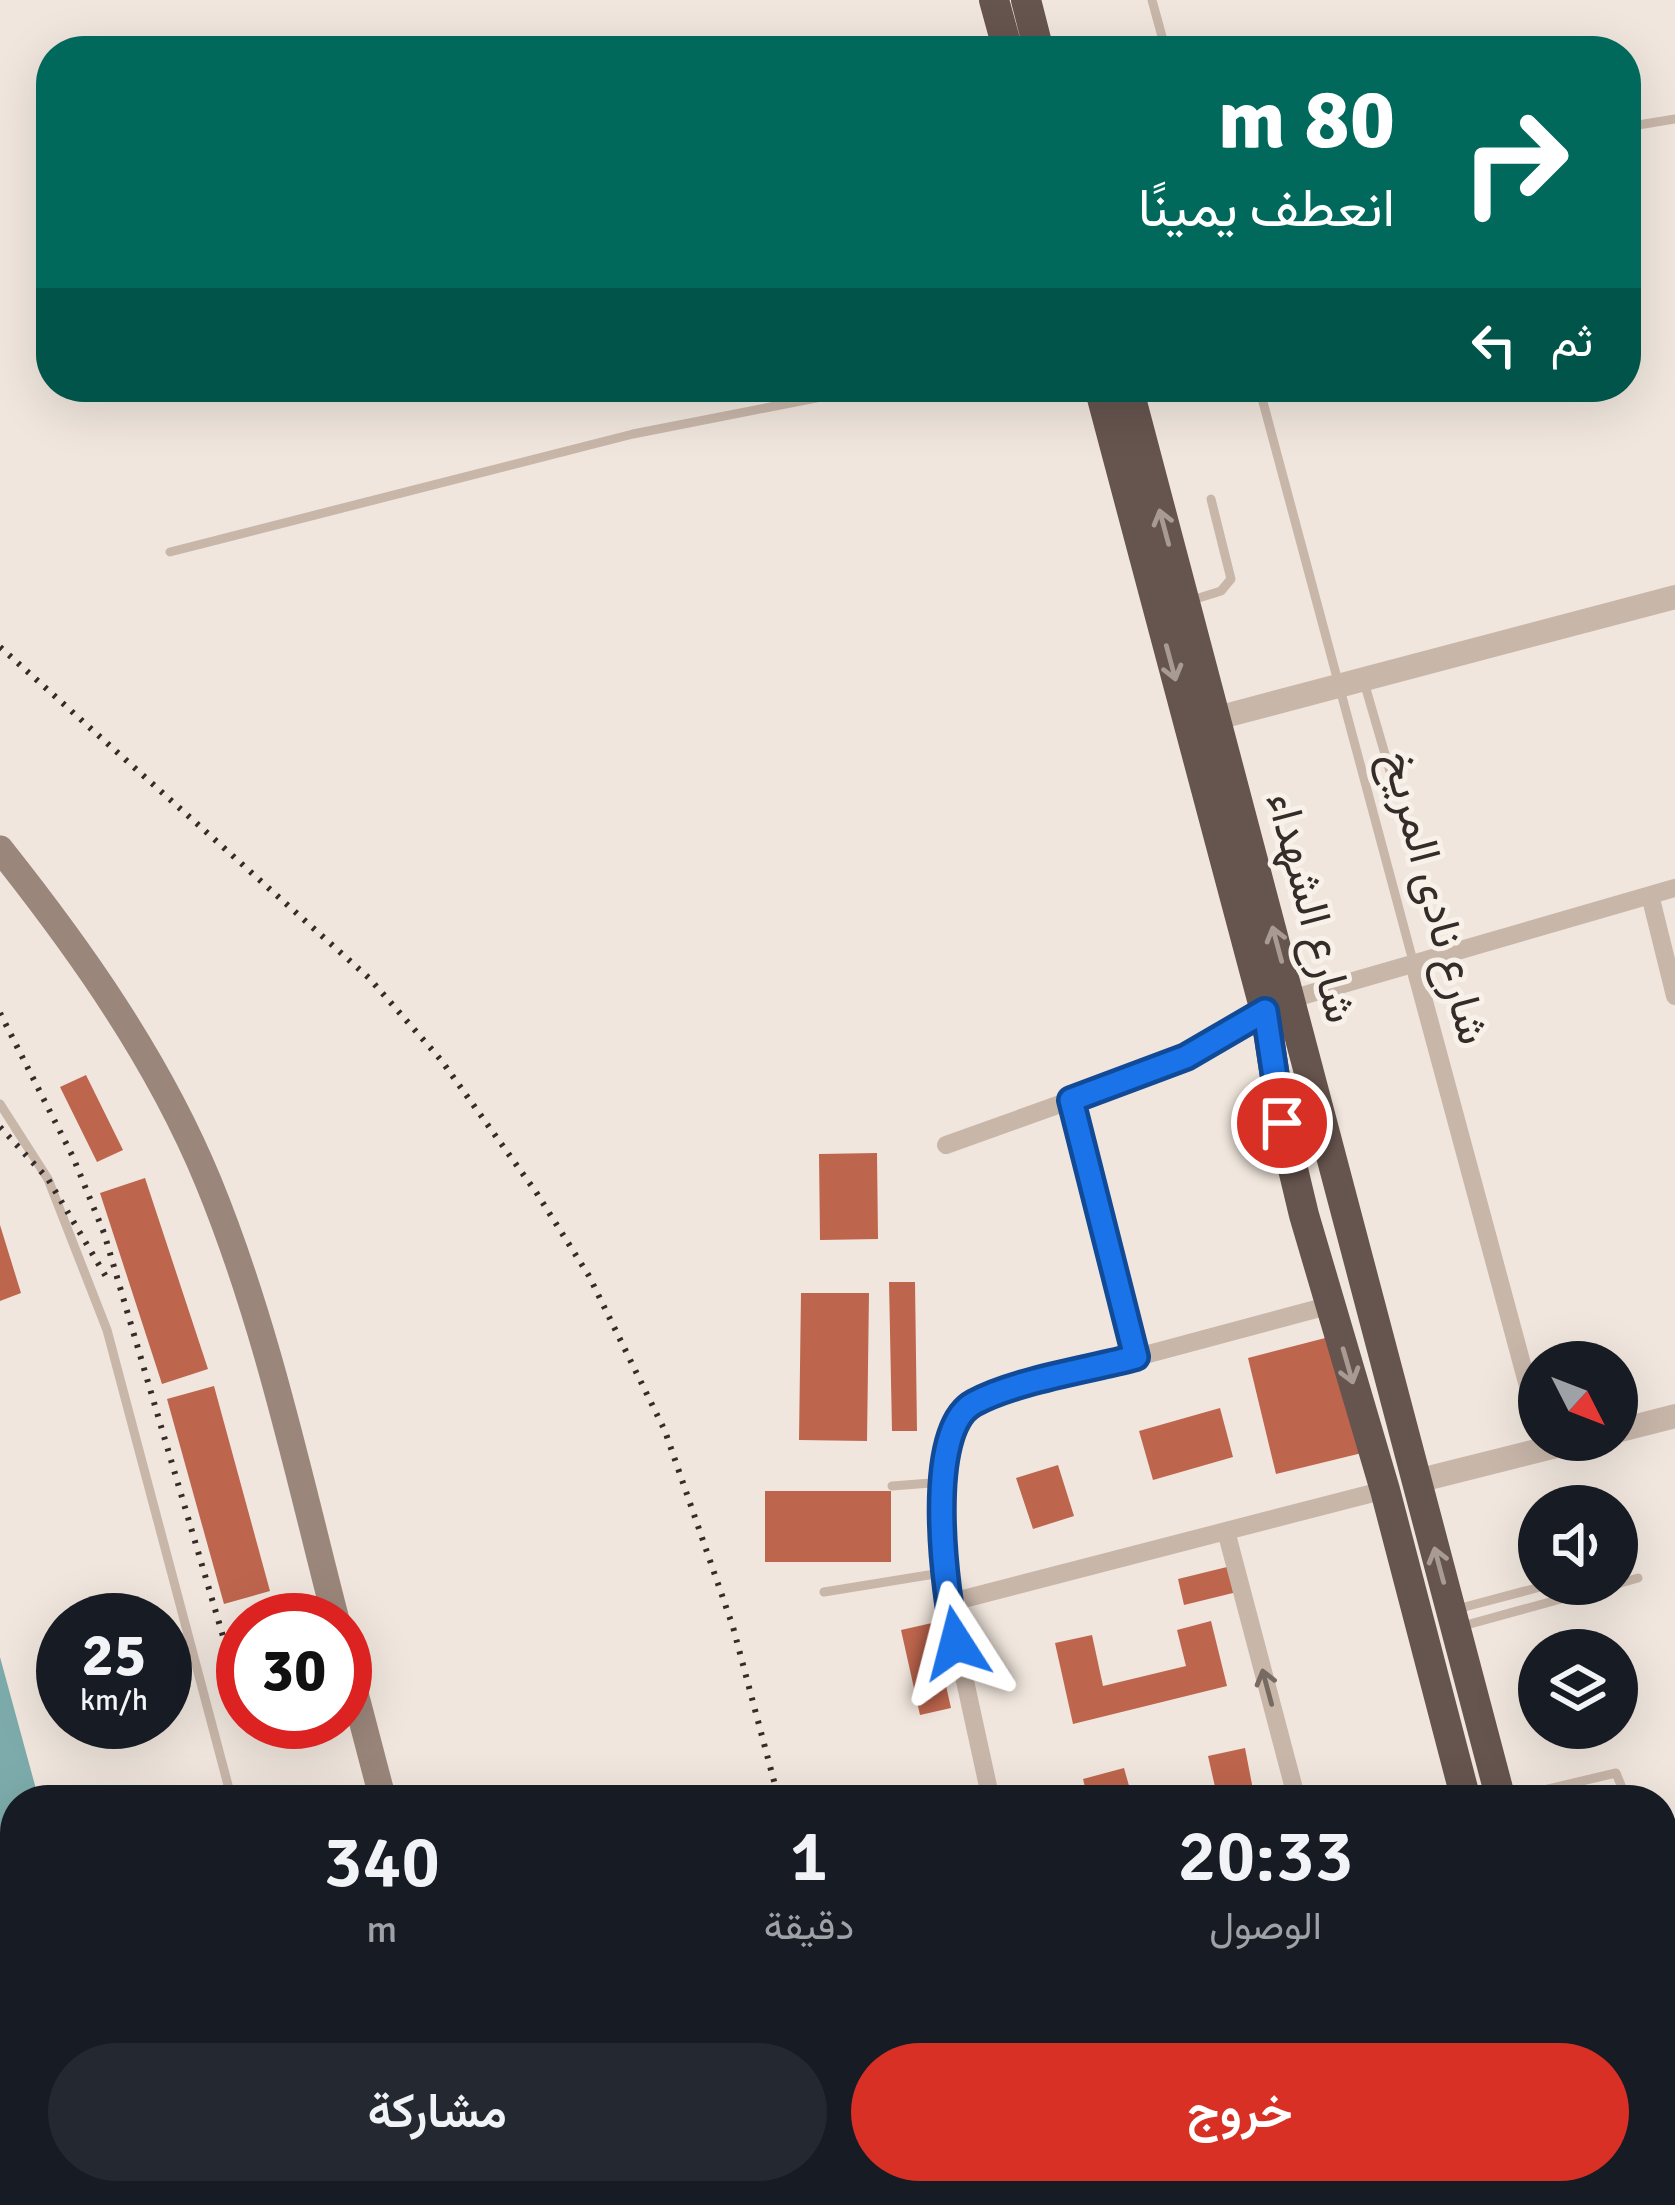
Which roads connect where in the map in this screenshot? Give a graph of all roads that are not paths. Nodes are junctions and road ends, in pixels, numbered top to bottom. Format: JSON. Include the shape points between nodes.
{"nodes":[{"id":1,"x":994,"y":0,"type":"edge"},
{"id":2,"x":1026,"y":0,"type":"edge"},
{"id":3,"x":1153,"y":0,"type":"edge"},
{"id":4,"x":1004,"y":36,"type":"edge"},
{"id":5,"x":1035,"y":36,"type":"edge"},
{"id":6,"x":1162,"y":36,"type":"edge"},
{"id":7,"x":1675,"y":119,"type":"edge"},
{"id":8,"x":1641,"y":125,"type":"edge"},
{"id":9,"x":796,"y":402,"type":"edge"},
{"id":10,"x":1104,"y":402,"type":"edge"},
{"id":11,"x":1132,"y":402,"type":"edge"},
{"id":12,"x":1264,"y":402,"type":"edge"},
{"id":13,"x":1211,"y":500,"type":"dead end"},
{"id":14,"x":170,"y":552,"type":"dead end"},
{"id":15,"x":1675,"y":597,"type":"edge"},
{"id":16,"x":1184,"y":603,"type":"junction"},
{"id":17,"x":1351,"y":682,"type":"junction"},
{"id":18,"x":1202,"y":722,"type":"junction"},
{"id":19,"x":1396,"y":792,"type":"dead end"},
{"id":20,"x":0,"y":849,"type":"edge"},
{"id":21,"x":1675,"y":888,"type":"edge"},
{"id":22,"x":1650,"y":895,"type":"junction"},
{"id":23,"x":1414,"y":964,"type":"junction"},
{"id":24,"x":1675,"y":996,"type":"edge"},
{"id":25,"x":1278,"y":1005,"type":"junction"},
{"id":26,"x":1071,"y":1100,"type":"junction"},
{"id":27,"x":0,"y":1104,"type":"edge"},
{"id":28,"x":1323,"y":1116,"type":"junction"},
{"id":29,"x":1282,"y":1123,"type":"junction"},
{"id":30,"x":946,"y":1144,"type":"dead end"},
{"id":31,"x":1347,"y":1203,"type":"junction"},
{"id":32,"x":1304,"y":1215,"type":"junction"},
{"id":33,"x":1330,"y":1306,"type":"junction"},
{"id":34,"x":1518,"y":1349,"type":"edge"},
{"id":35,"x":1136,"y":1357,"type":"junction"},
{"id":36,"x":1675,"y":1416,"type":"edge"},
{"id":37,"x":1638,"y":1425,"type":"edge"},
{"id":38,"x":1518,"y":1446,"type":"edge"},
{"id":39,"x":1417,"y":1481,"type":"junction"},
{"id":40,"x":944,"y":1482,"type":"junction"},
{"id":41,"x":892,"y":1486,"type":"dead end"},
{"id":42,"x":1385,"y":1490,"type":"junction"},
{"id":43,"x":1226,"y":1531,"type":"junction"},
{"id":44,"x":947,"y":1572,"type":"junction"},
{"id":45,"x":824,"y":1592,"type":"dead end"},
{"id":46,"x":329,"y":1593,"type":"edge"},
{"id":47,"x":1518,"y":1599,"type":"edge"},
{"id":48,"x":948,"y":1604,"type":"junction"},
{"id":49,"x":1545,"y":1605,"type":"edge"},
{"id":50,"x":1456,"y":1631,"type":"junction"},
{"id":51,"x":1431,"y":1666,"type":"junction"},
{"id":52,"x":1487,"y":1747,"type":"junction"},
{"id":53,"x":370,"y":1749,"type":"edge"},
{"id":54,"x":1456,"y":1763,"type":"junction"},
{"id":55,"x":228,"y":1785,"type":"edge"},
{"id":56,"x":379,"y":1785,"type":"edge"},
{"id":57,"x":988,"y":1785,"type":"edge"},
{"id":58,"x":1294,"y":1785,"type":"edge"},
{"id":59,"x":1462,"y":1785,"type":"edge"},
{"id":60,"x":1498,"y":1785,"type":"edge"},
{"id":61,"x":1565,"y":1785,"type":"edge"},
{"id":62,"x":1621,"y":1785,"type":"edge"}],
"edges":[{"from":1,"to":4,"type":"highway"},
{"from":2,"to":5,"type":"highway"},
{"from":3,"to":6,"type":"lane"},
{"from":7,"to":8,"type":"lane"},
{"from":9,"to":14,"type":"lane","via":[[633,434]]},
{"from":10,"to":18,"type":"highway","name":"شارع الشهداء","one_way":true},
{"from":16,"to":11,"type":"highway","name":"شارع الشهداء","one_way":true},
{"from":12,"to":17,"type":"lane","name":"شارع نادى المريخ"},
{"from":13,"to":16,"type":"lane","via":[[1231,579],[1221,591]]},
{"from":15,"to":17,"type":"street"},
{"from":16,"to":18,"type":"highway","name":"شارع الشهداء"},
{"from":17,"to":18,"type":"street"},
{"from":17,"to":19,"type":"lane"},
{"from":17,"to":23,"type":"lane","name":"شارع نادى المريخ"},
{"from":18,"to":25,"type":"highway","name":"شارع الشهداء"},
{"from":20,"to":46,"type":"main road","via":[[91,968],[207,1178],[249,1291]]},
{"from":21,"to":22,"type":"street"},
{"from":22,"to":23,"type":"street"},
{"from":22,"to":24,"type":"street"},
{"from":23,"to":25,"type":"street"},
{"from":23,"to":34,"type":"street","name":"شارع نادى المريخ"},
{"from":25,"to":26,"type":"street","via":[[1186,1057]]},
{"from":25,"to":28,"type":"highway","name":"شارع الشهداء"},
{"from":25,"to":29,"type":"highway","name":"شارع الشهداء"},
{"from":26,"to":30,"type":"street"},
{"from":26,"to":35,"type":"street"},
{"from":27,"to":55,"type":"lane","via":[[48,1179],[107,1330]]},
{"from":28,"to":29,"type":"highway"},
{"from":28,"to":31,"type":"highway","name":"شارع الشهداء"},
{"from":29,"to":32,"type":"highway","name":"شارع الشهداء"},
{"from":31,"to":32,"type":"highway","via":[[1324,1202]]},
{"from":31,"to":39,"type":"highway","name":"شارع الشهداء"},
{"from":32,"to":33,"type":"highway","name":"شارع الشهداء"},
{"from":33,"to":35,"type":"street"},
{"from":33,"to":42,"type":"highway","name":"شارع الشهداء","one_way":true},
{"from":35,"to":40,"type":"street","via":[[971,1404],[948,1433]]},
{"from":36,"to":37,"type":"street"},
{"from":38,"to":39,"type":"street"},
{"from":50,"to":39,"type":"highway","name":"شارع الشهداء","one_way":true},
{"from":40,"to":41,"type":"lane"},
{"from":40,"to":44,"type":"street"},
{"from":42,"to":43,"type":"street"},
{"from":42,"to":51,"type":"highway","name":"شارع الشهداء"},
{"from":43,"to":48,"type":"street"},
{"from":58,"to":43,"type":"street","one_way":true},
{"from":44,"to":45,"type":"lane"},
{"from":44,"to":48,"type":"street"},
{"from":47,"to":50,"type":"lane"},
{"from":48,"to":57,"type":"street"},
{"from":49,"to":50,"type":"lane"},
{"from":50,"to":51,"type":"highway","via":[[1449,1677]]},
{"from":50,"to":52,"type":"highway","name":"شارع الشهداء"},
{"from":51,"to":54,"type":"highway","name":"شارع الشهداء"},
{"from":52,"to":54,"type":"highway","via":[[1468,1741]]},
{"from":52,"to":60,"type":"highway","name":"شارع الشهداء"},
{"from":53,"to":56,"type":"main road"},
{"from":54,"to":59,"type":"highway","name":"شارع الشهداء"},
{"from":61,"to":62,"type":"lane","via":[[1616,1773]]}]}
